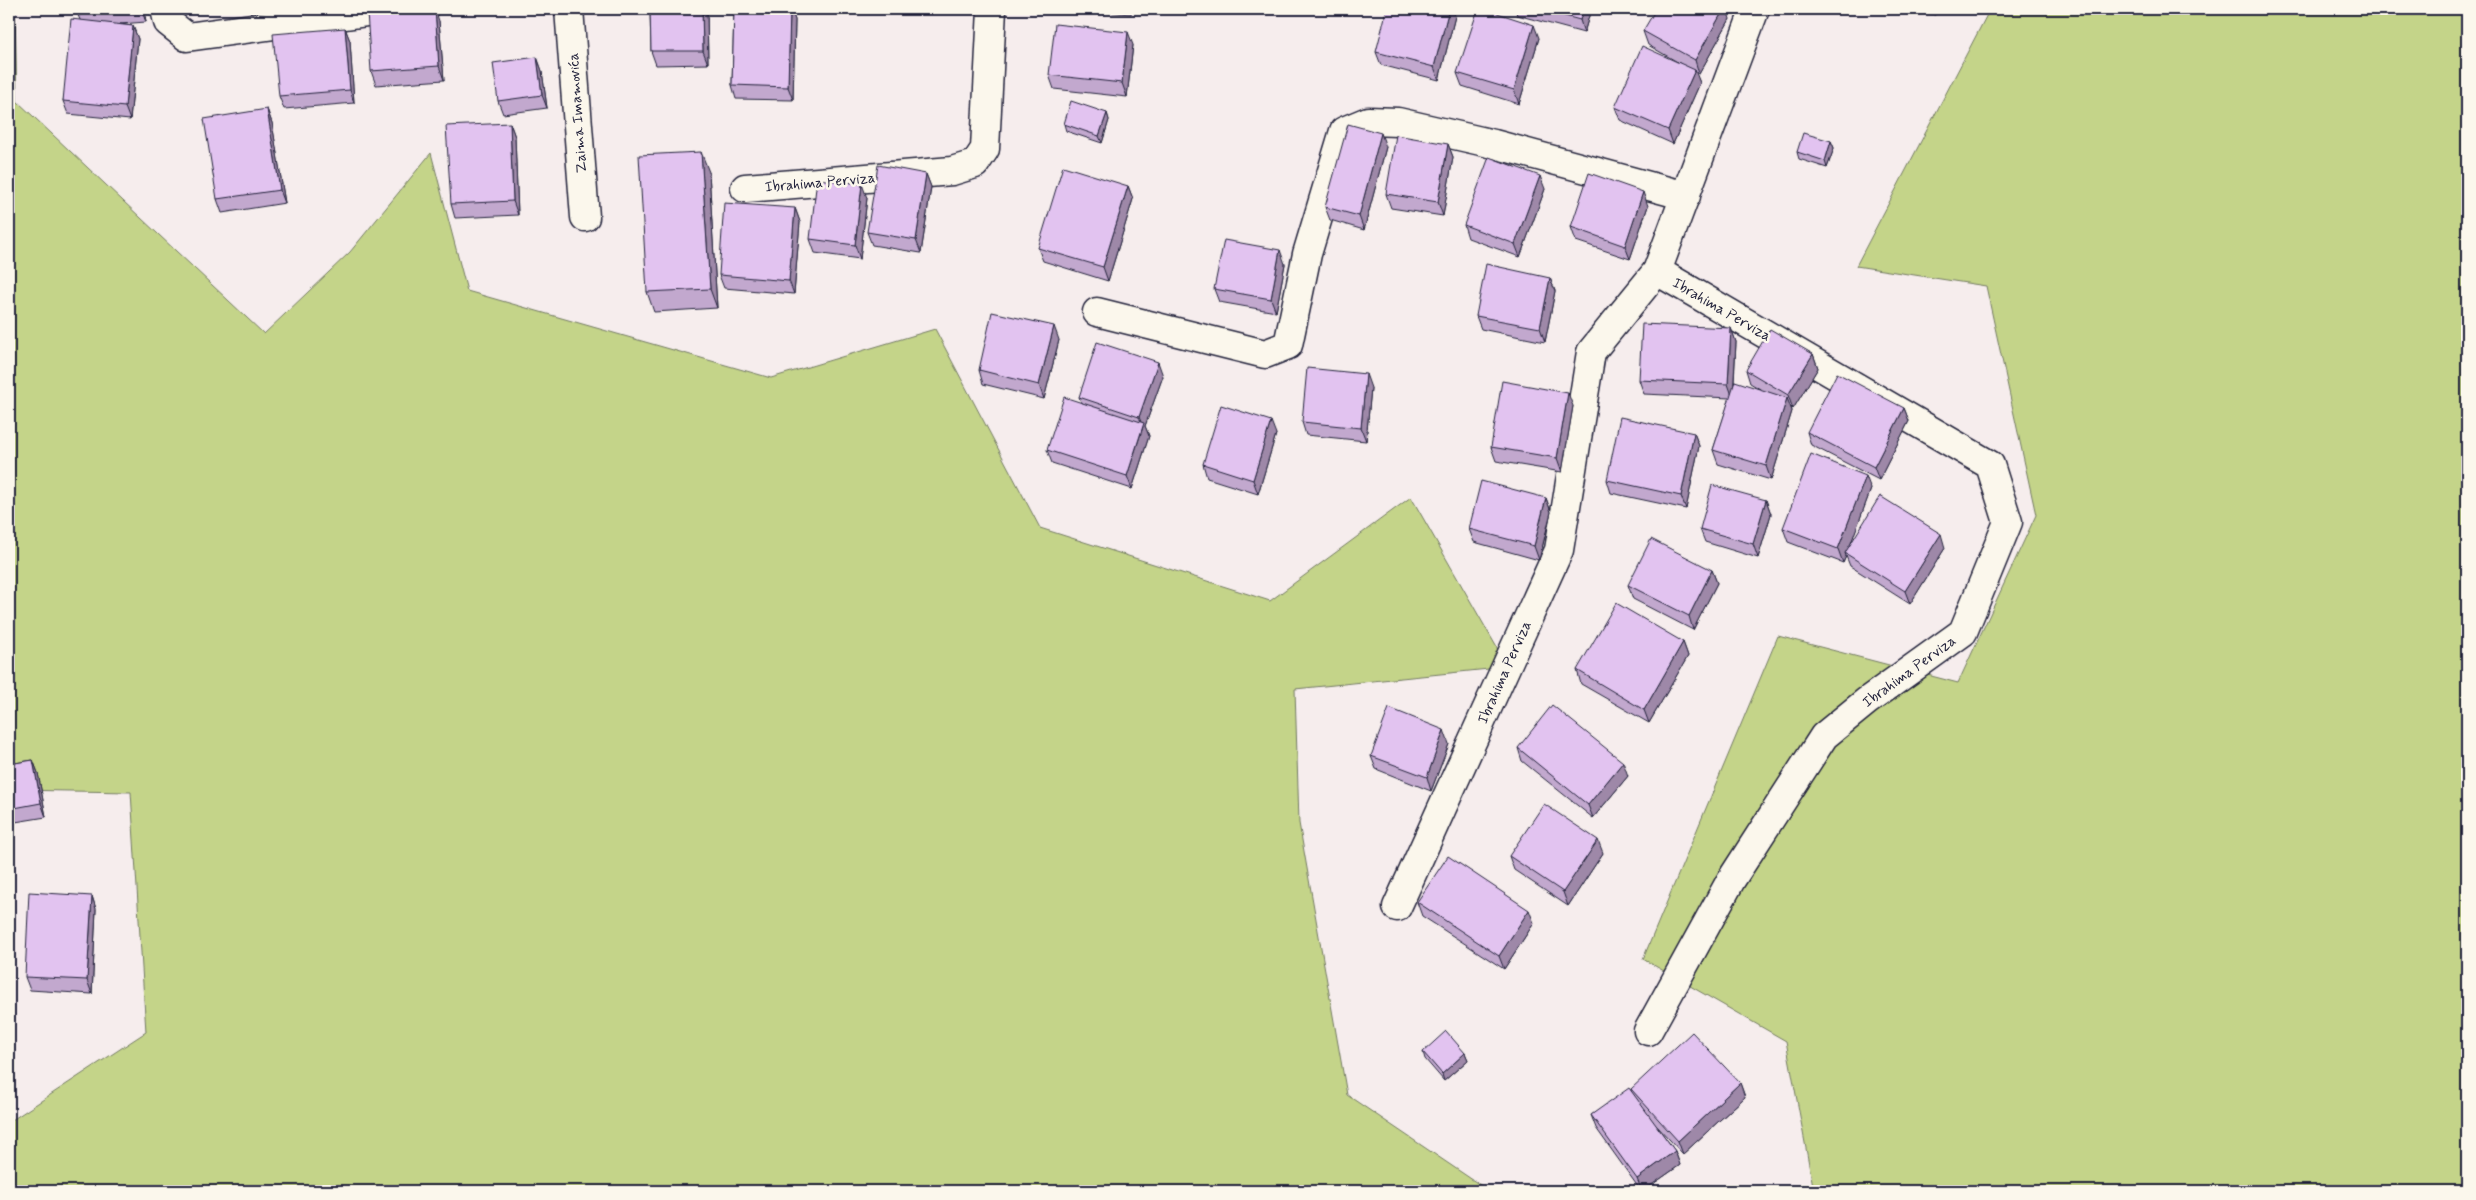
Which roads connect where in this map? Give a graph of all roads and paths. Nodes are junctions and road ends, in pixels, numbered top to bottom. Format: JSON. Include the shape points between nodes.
{"nodes":[{"id":1,"x":165,"y":9,"type":"edge"},
{"id":2,"x":389,"y":9,"type":"edge"},
{"id":3,"x":569,"y":9,"type":"edge"},
{"id":4,"x":992,"y":9,"type":"edge"},
{"id":5,"x":1756,"y":9,"type":"edge"},
{"id":6,"x":745,"y":188,"type":"dead end"},
{"id":7,"x":1686,"y":196,"type":"junction"},
{"id":8,"x":585,"y":217,"type":"dead end"},
{"id":9,"x":1657,"y":271,"type":"junction"},
{"id":10,"x":1097,"y":312,"type":"dead end"},
{"id":11,"x":1397,"y":907,"type":"dead end"},
{"id":12,"x":1648,"y":1030,"type":"dead end"}],
"edges":[{"from":1,"to":2,"type":"street","via":[[168,22],[187,37]]},
{"from":3,"to":8,"type":"street","name":"Zaima Imamovića"},
{"from":4,"to":6,"type":"street","name":"Ibrahima Perviza","via":[[985,149],[975,164],[952,171]]},
{"from":5,"to":7,"type":"street","name":"Ibrahima Perviza"},
{"from":7,"to":9,"type":"street","name":"Ibrahima Perviza"},
{"from":7,"to":10,"type":"street","via":[[1494,144],[1398,122],[1368,121],[1344,131],[1307,254],[1288,344],[1265,354]]},
{"from":9,"to":11,"type":"street","name":"Ibrahima Perviza","via":[[1591,352],[1559,550]]},
{"from":9,"to":12,"type":"street","name":"Ibrahima Perviza","via":[[1990,465],[2008,522],[1963,632],[1824,736],[1731,880]]}]}
